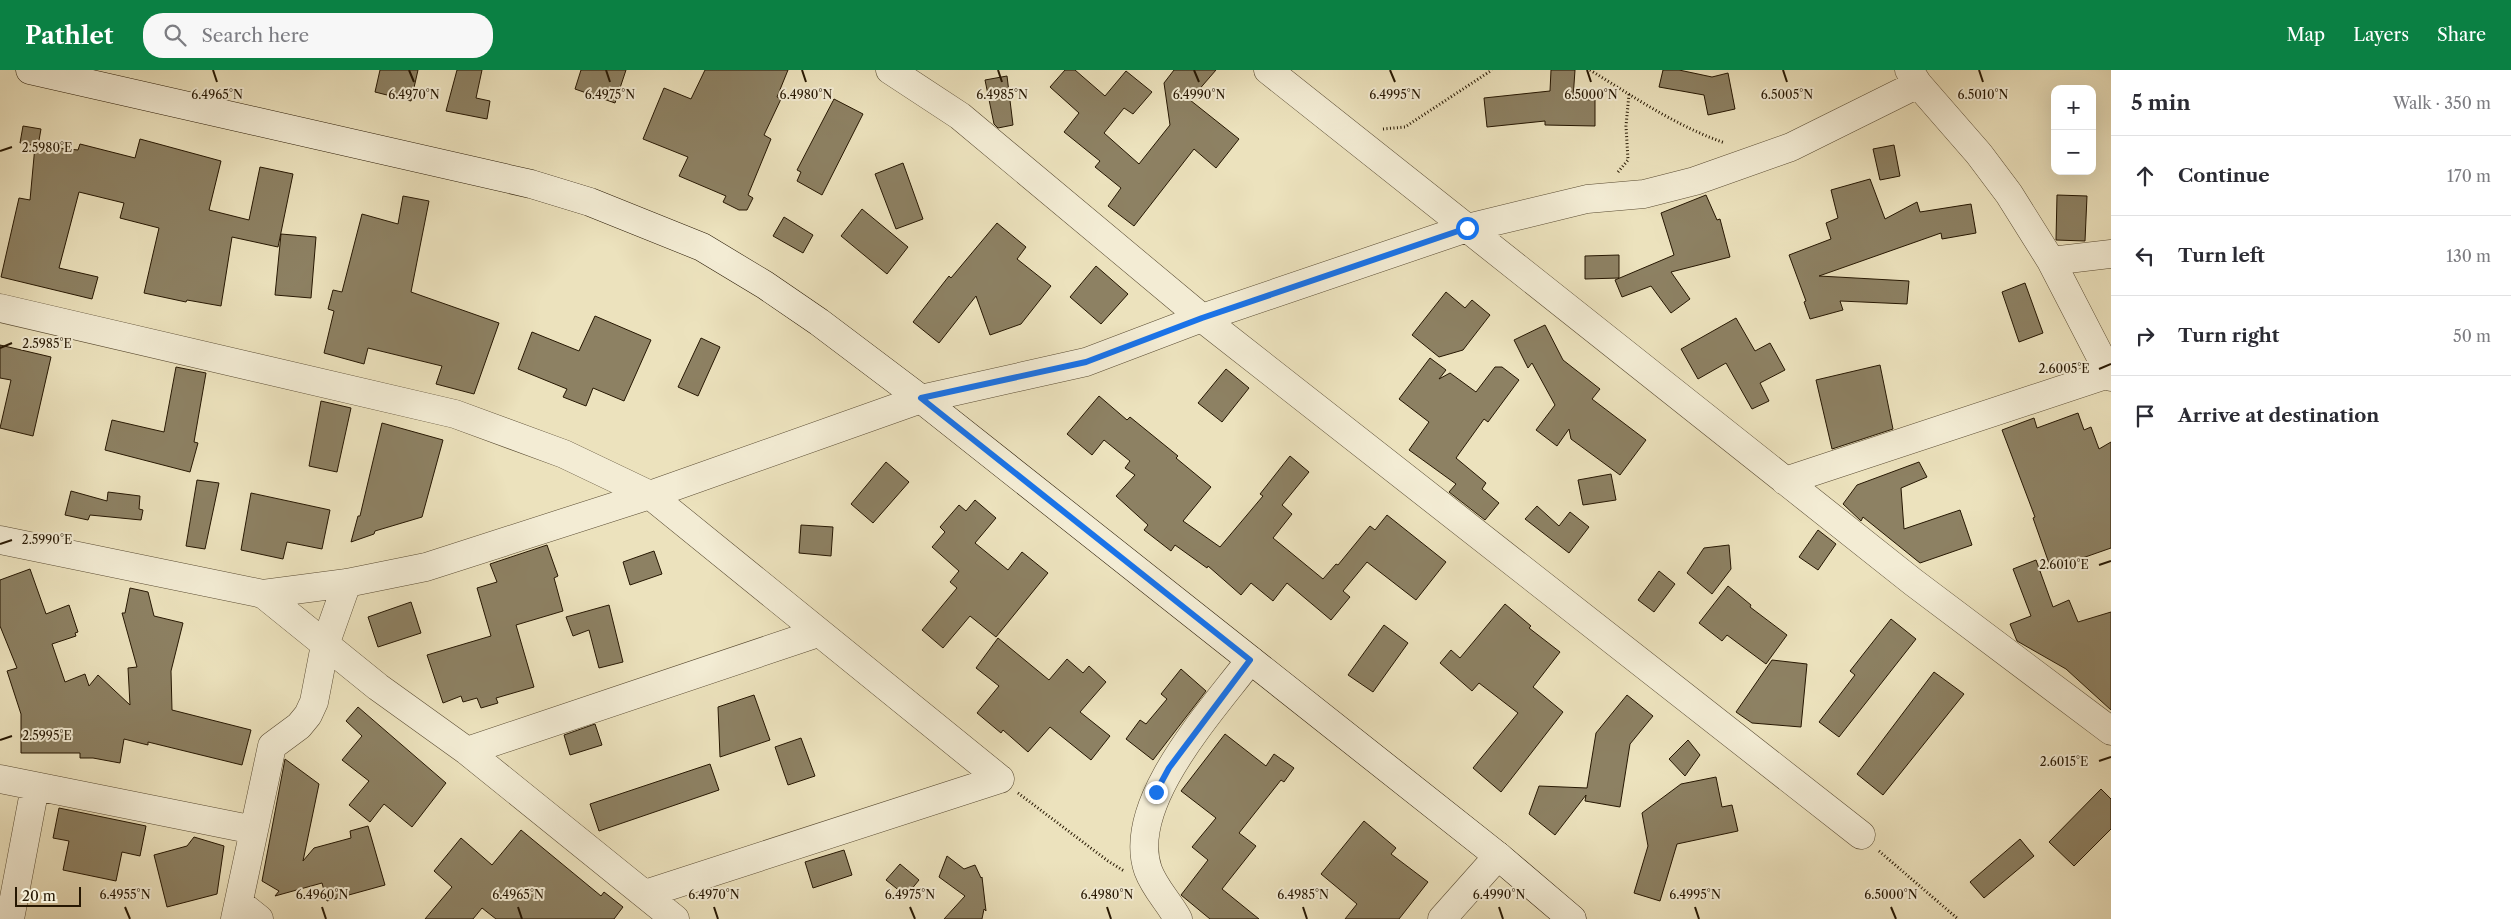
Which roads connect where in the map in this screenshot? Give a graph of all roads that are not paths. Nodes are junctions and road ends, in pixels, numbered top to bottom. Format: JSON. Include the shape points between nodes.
{"nodes":[{"id":1,"x":30,"y":70,"type":"edge"},
{"id":2,"x":890,"y":70,"type":"edge"},
{"id":3,"x":1268,"y":70,"type":"edge"},
{"id":4,"x":1913,"y":77,"type":"edge"},
{"id":5,"x":1467,"y":228,"type":"junction"},
{"id":6,"x":2111,"y":254,"type":"edge"},
{"id":7,"x":2051,"y":261,"type":"junction"},
{"id":8,"x":0,"y":308,"type":"edge"},
{"id":9,"x":1202,"y":318,"type":"junction"},
{"id":10,"x":2110,"y":376,"type":"edge"},
{"id":11,"x":921,"y":398,"type":"junction"},
{"id":12,"x":1785,"y":481,"type":"junction"},
{"id":13,"x":650,"y":494,"type":"junction"},
{"id":14,"x":0,"y":540,"type":"edge"},
{"id":15,"x":347,"y":583,"type":"junction"},
{"id":16,"x":263,"y":594,"type":"junction"},
{"id":17,"x":818,"y":633,"type":"junction"},
{"id":18,"x":325,"y":646,"type":"junction"},
{"id":19,"x":1250,"y":660,"type":"junction"},
{"id":20,"x":2110,"y":730,"type":"edge"},
{"id":21,"x":467,"y":751,"type":"junction"},
{"id":22,"x":0,"y":779,"type":"edge"},
{"id":23,"x":35,"y":787,"type":"junction"},
{"id":24,"x":254,"y":830,"type":"junction"},
{"id":25,"x":1861,"y":835,"type":"road end"},
{"id":26,"x":1498,"y":856,"type":"junction"},
{"id":27,"x":1158,"y":890,"type":"junction"},
{"id":28,"x":645,"y":894,"type":"junction"},
{"id":29,"x":244,"y":914,"type":"edge"},
{"id":30,"x":10,"y":919,"type":"edge"},
{"id":31,"x":675,"y":919,"type":"edge"},
{"id":32,"x":1178,"y":919,"type":"edge"},
{"id":33,"x":1190,"y":919,"type":"edge"},
{"id":34,"x":1442,"y":919,"type":"edge"},
{"id":35,"x":1572,"y":919,"type":"edge"}],
"edges":[{"from":1,"to":11,"type":"street","via":[[531,184],[590,202],[702,248],[765,285]]},
{"from":2,"to":9,"type":"street","via":[[960,116]]},
{"from":3,"to":5,"type":"street"},
{"from":4,"to":5,"type":"street","via":[[1791,146],[1695,181],[1644,194],[1587,199]]},
{"from":4,"to":7,"type":"street","via":[[1979,154],[2009,194]]},
{"from":5,"to":9,"type":"street"},
{"from":5,"to":12,"type":"street"},
{"from":6,"to":7,"type":"street"},
{"from":7,"to":10,"type":"street"},
{"from":8,"to":13,"type":"street","via":[[455,414],[564,454]]},
{"from":9,"to":11,"type":"street","via":[[1086,362]]},
{"from":9,"to":25,"type":"street"},
{"from":10,"to":12,"type":"street"},
{"from":11,"to":13,"type":"street"},
{"from":11,"to":19,"type":"street"},
{"from":12,"to":20,"type":"street"},
{"from":13,"to":15,"type":"street","via":[[426,566]]},
{"from":13,"to":17,"type":"street"},
{"from":14,"to":16,"type":"street"},
{"from":15,"to":16,"type":"street"},
{"from":15,"to":18,"type":"street"},
{"from":16,"to":18,"type":"street"},
{"from":17,"to":21,"type":"street"},
{"from":17,"to":28,"type":"street","via":[[1000,779]]},
{"from":18,"to":21,"type":"street"},
{"from":18,"to":24,"type":"street","via":[[316,695],[308,715],[272,746]]},
{"from":19,"to":26,"type":"street"},
{"from":19,"to":27,"type":"street","via":[[1169,768],[1156,792],[1145,845],[1148,869]]},
{"from":21,"to":28,"type":"street"},
{"from":22,"to":23,"type":"street"},
{"from":23,"to":24,"type":"street"},
{"from":23,"to":30,"type":"street"},
{"from":24,"to":29,"type":"street"},
{"from":26,"to":34,"type":"street"},
{"from":26,"to":35,"type":"street"},
{"from":27,"to":32,"type":"street"},
{"from":27,"to":33,"type":"street"},
{"from":28,"to":31,"type":"street"}]}
